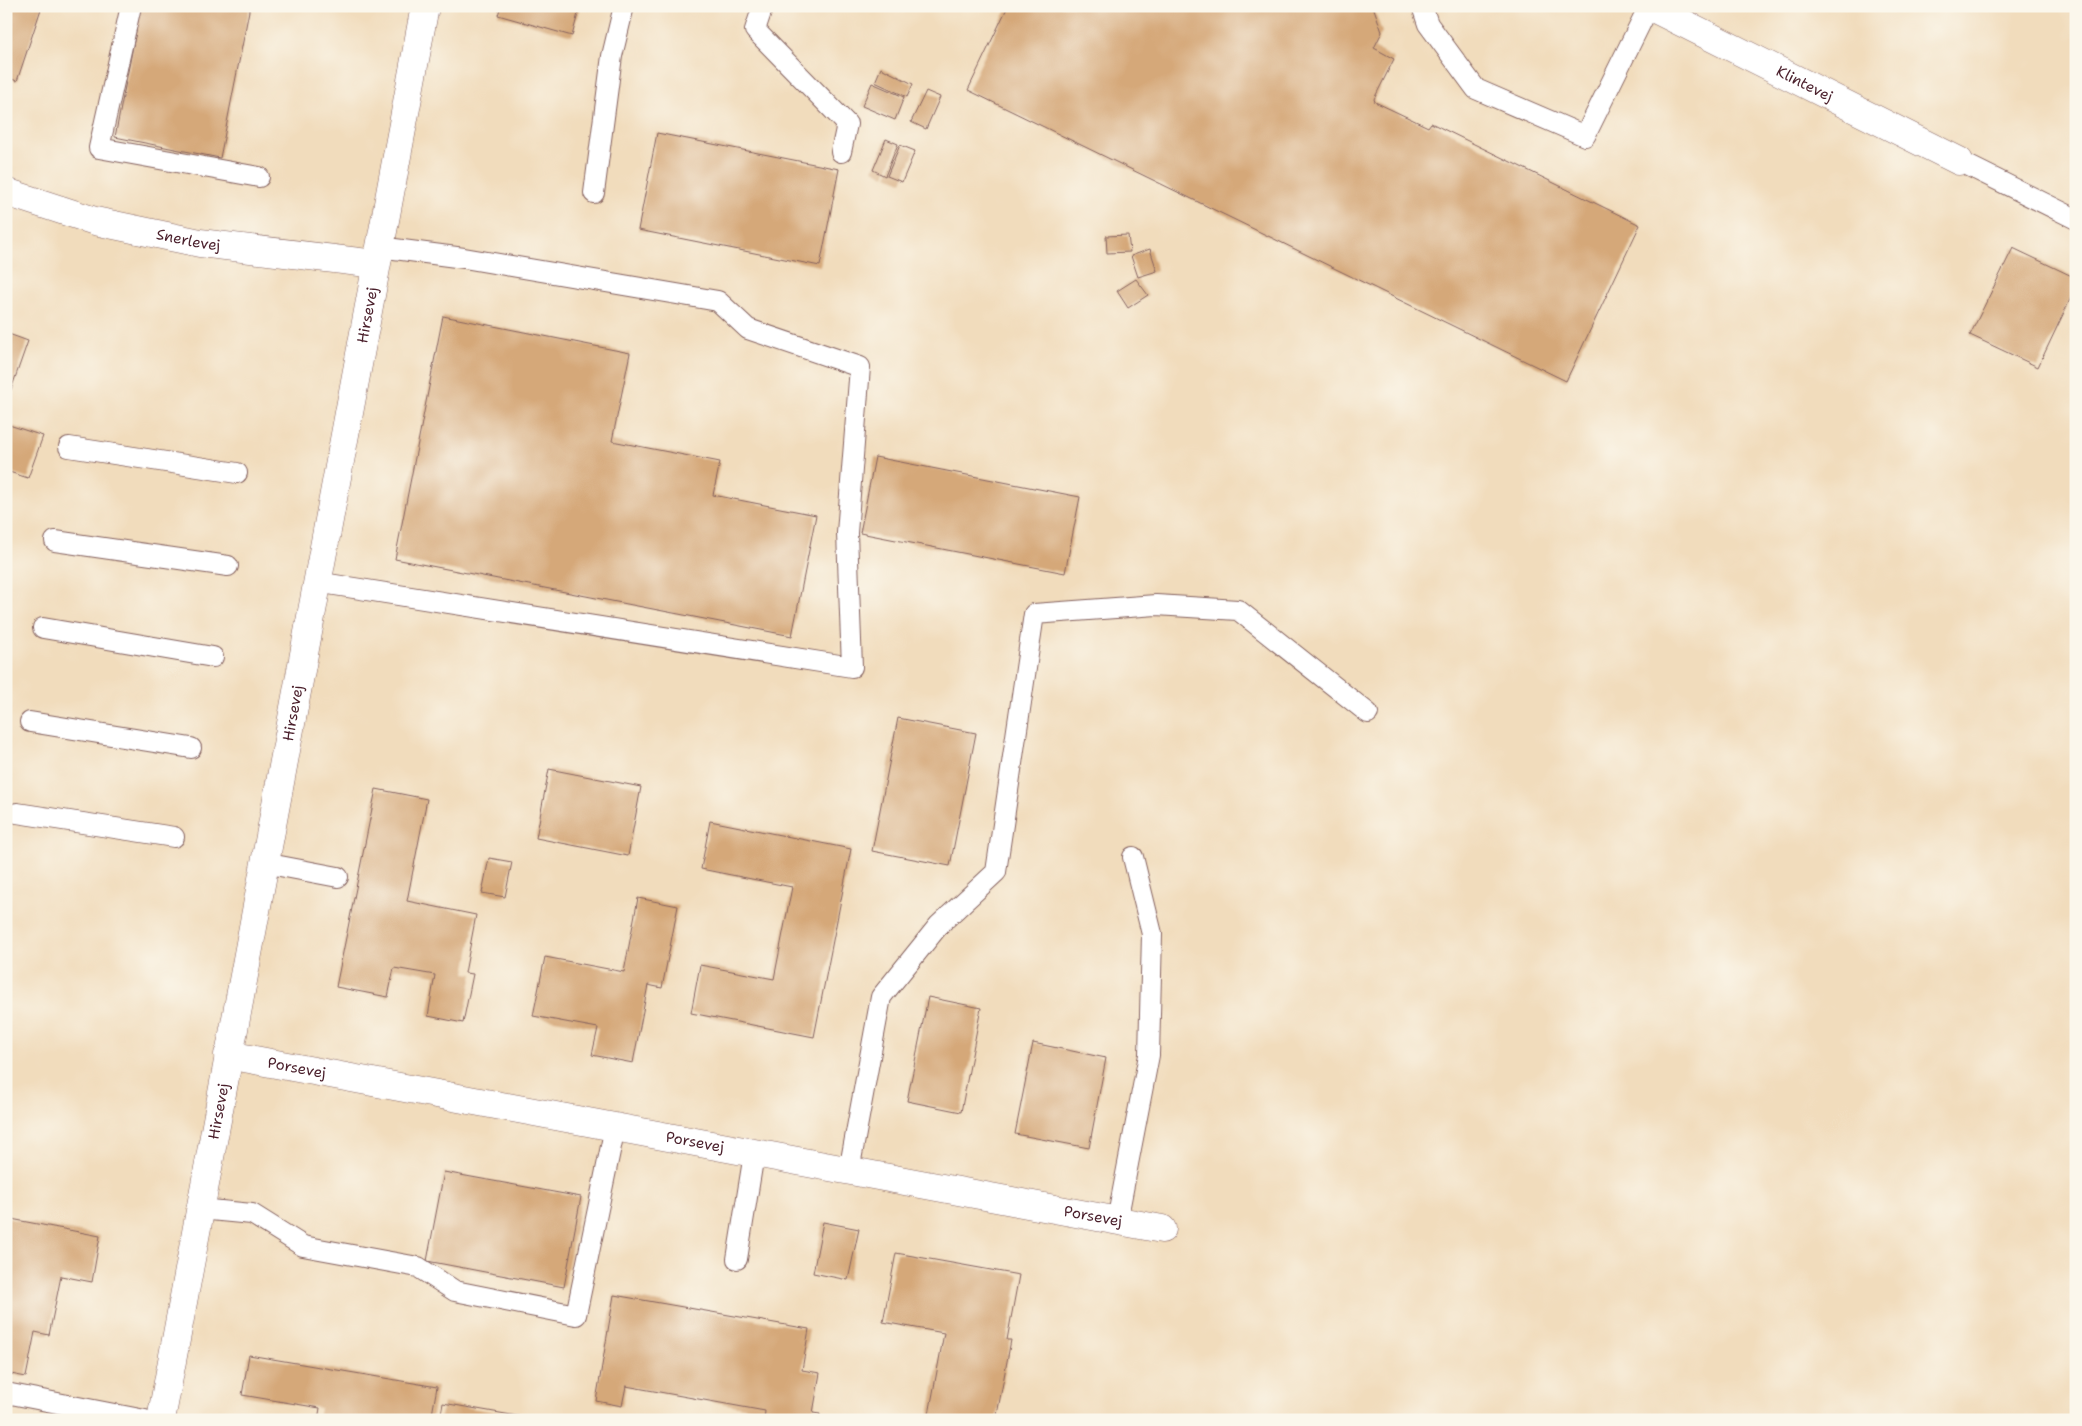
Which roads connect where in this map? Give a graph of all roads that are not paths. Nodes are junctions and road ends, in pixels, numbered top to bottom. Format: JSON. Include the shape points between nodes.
{"nodes":[{"id":1,"x":131,"y":6,"type":"edge"},
{"id":2,"x":425,"y":6,"type":"edge"},
{"id":3,"x":624,"y":6,"type":"edge"},
{"id":4,"x":763,"y":6,"type":"edge"},
{"id":5,"x":1422,"y":6,"type":"edge"},
{"id":6,"x":1649,"y":6,"type":"edge"},
{"id":7,"x":841,"y":152,"type":"dead end"},
{"id":8,"x":1959,"y":161,"type":"joint"},
{"id":9,"x":259,"y":177,"type":"dead end"},
{"id":10,"x":6,"y":192,"type":"edge"},
{"id":11,"x":594,"y":193,"type":"dead end"},
{"id":12,"x":2076,"y":219,"type":"edge"},
{"id":13,"x":378,"y":255,"type":"junction"},
{"id":14,"x":69,"y":447,"type":"dead end"},
{"id":15,"x":237,"y":473,"type":"dead end"},
{"id":16,"x":55,"y":541,"type":"dead end"},
{"id":17,"x":228,"y":566,"type":"dead end"},
{"id":18,"x":316,"y":582,"type":"junction"},
{"id":19,"x":43,"y":628,"type":"dead end"},
{"id":20,"x":213,"y":657,"type":"dead end"},
{"id":21,"x":1368,"y":713,"type":"dead end"},
{"id":22,"x":30,"y":722,"type":"dead end"},
{"id":23,"x":191,"y":748,"type":"dead end"},
{"id":24,"x":18,"y":813,"type":"dead end"},
{"id":25,"x":174,"y":837,"type":"dead end"},
{"id":26,"x":1133,"y":857,"type":"dead end"},
{"id":27,"x":264,"y":863,"type":"junction"},
{"id":28,"x":338,"y":877,"type":"dead end"},
{"id":29,"x":228,"y":1055,"type":"junction"},
{"id":30,"x":615,"y":1127,"type":"junction"},
{"id":31,"x":754,"y":1154,"type":"junction"},
{"id":32,"x":850,"y":1171,"type":"junction"},
{"id":33,"x":200,"y":1209,"type":"junction"},
{"id":34,"x":1117,"y":1222,"type":"junction"},
{"id":35,"x":1162,"y":1229,"type":"dead end"},
{"id":36,"x":737,"y":1259,"type":"dead end"},
{"id":37,"x":6,"y":1393,"type":"edge"},
{"id":38,"x":145,"y":1420,"type":"edge"},
{"id":39,"x":161,"y":1420,"type":"edge"}],
"edges":[{"from":1,"to":9,"type":"lane","via":[[99,148]]},
{"from":2,"to":13,"type":"street","name":"Hirsevej"},
{"from":3,"to":11,"type":"lane","via":[[612,56]]},
{"from":4,"to":7,"type":"lane","via":[[755,30],[847,124]]},
{"from":5,"to":6,"type":"lane","via":[[1428,24],[1476,88],[1585,136]]},
{"from":6,"to":8,"type":"street","name":"Klintevej"},
{"from":8,"to":12,"type":"lane"},
{"from":10,"to":13,"type":"street","name":"Snerlevej","via":[[95,221],[200,243]]},
{"from":13,"to":18,"type":"street","name":"Hirsevej"},
{"from":13,"to":18,"type":"lane","via":[[464,258],[718,301],[748,329],[860,367],[847,533],[852,667]]},
{"from":14,"to":15,"type":"lane"},
{"from":16,"to":17,"type":"lane"},
{"from":18,"to":27,"type":"street","name":"Hirsevej"},
{"from":19,"to":20,"type":"lane"},
{"from":21,"to":32,"type":"lane","via":[[1238,610],[1156,605],[1034,614],[996,872],[939,925],[881,997]]},
{"from":22,"to":23,"type":"lane"},
{"from":24,"to":25,"type":"lane"},
{"from":26,"to":34,"type":"lane","via":[[1152,934],[1149,1055]]},
{"from":27,"to":28,"type":"lane"},
{"from":27,"to":29,"type":"street","name":"Hirsevej"},
{"from":29,"to":30,"type":"street","name":"Porsevej"},
{"from":29,"to":33,"type":"street","name":"Hirsevej"},
{"from":30,"to":31,"type":"street","name":"Porsevej"},
{"from":30,"to":33,"type":"lane","via":[[576,1315],[455,1292],[418,1267],[303,1246],[252,1214]]},
{"from":31,"to":32,"type":"street","name":"Porsevej"},
{"from":31,"to":36,"type":"lane"},
{"from":32,"to":34,"type":"street","name":"Porsevej"},
{"from":33,"to":39,"type":"street","name":"Hirsevej"},
{"from":34,"to":35,"type":"street","name":"Porsevej"},
{"from":37,"to":38,"type":"lane"}]}
